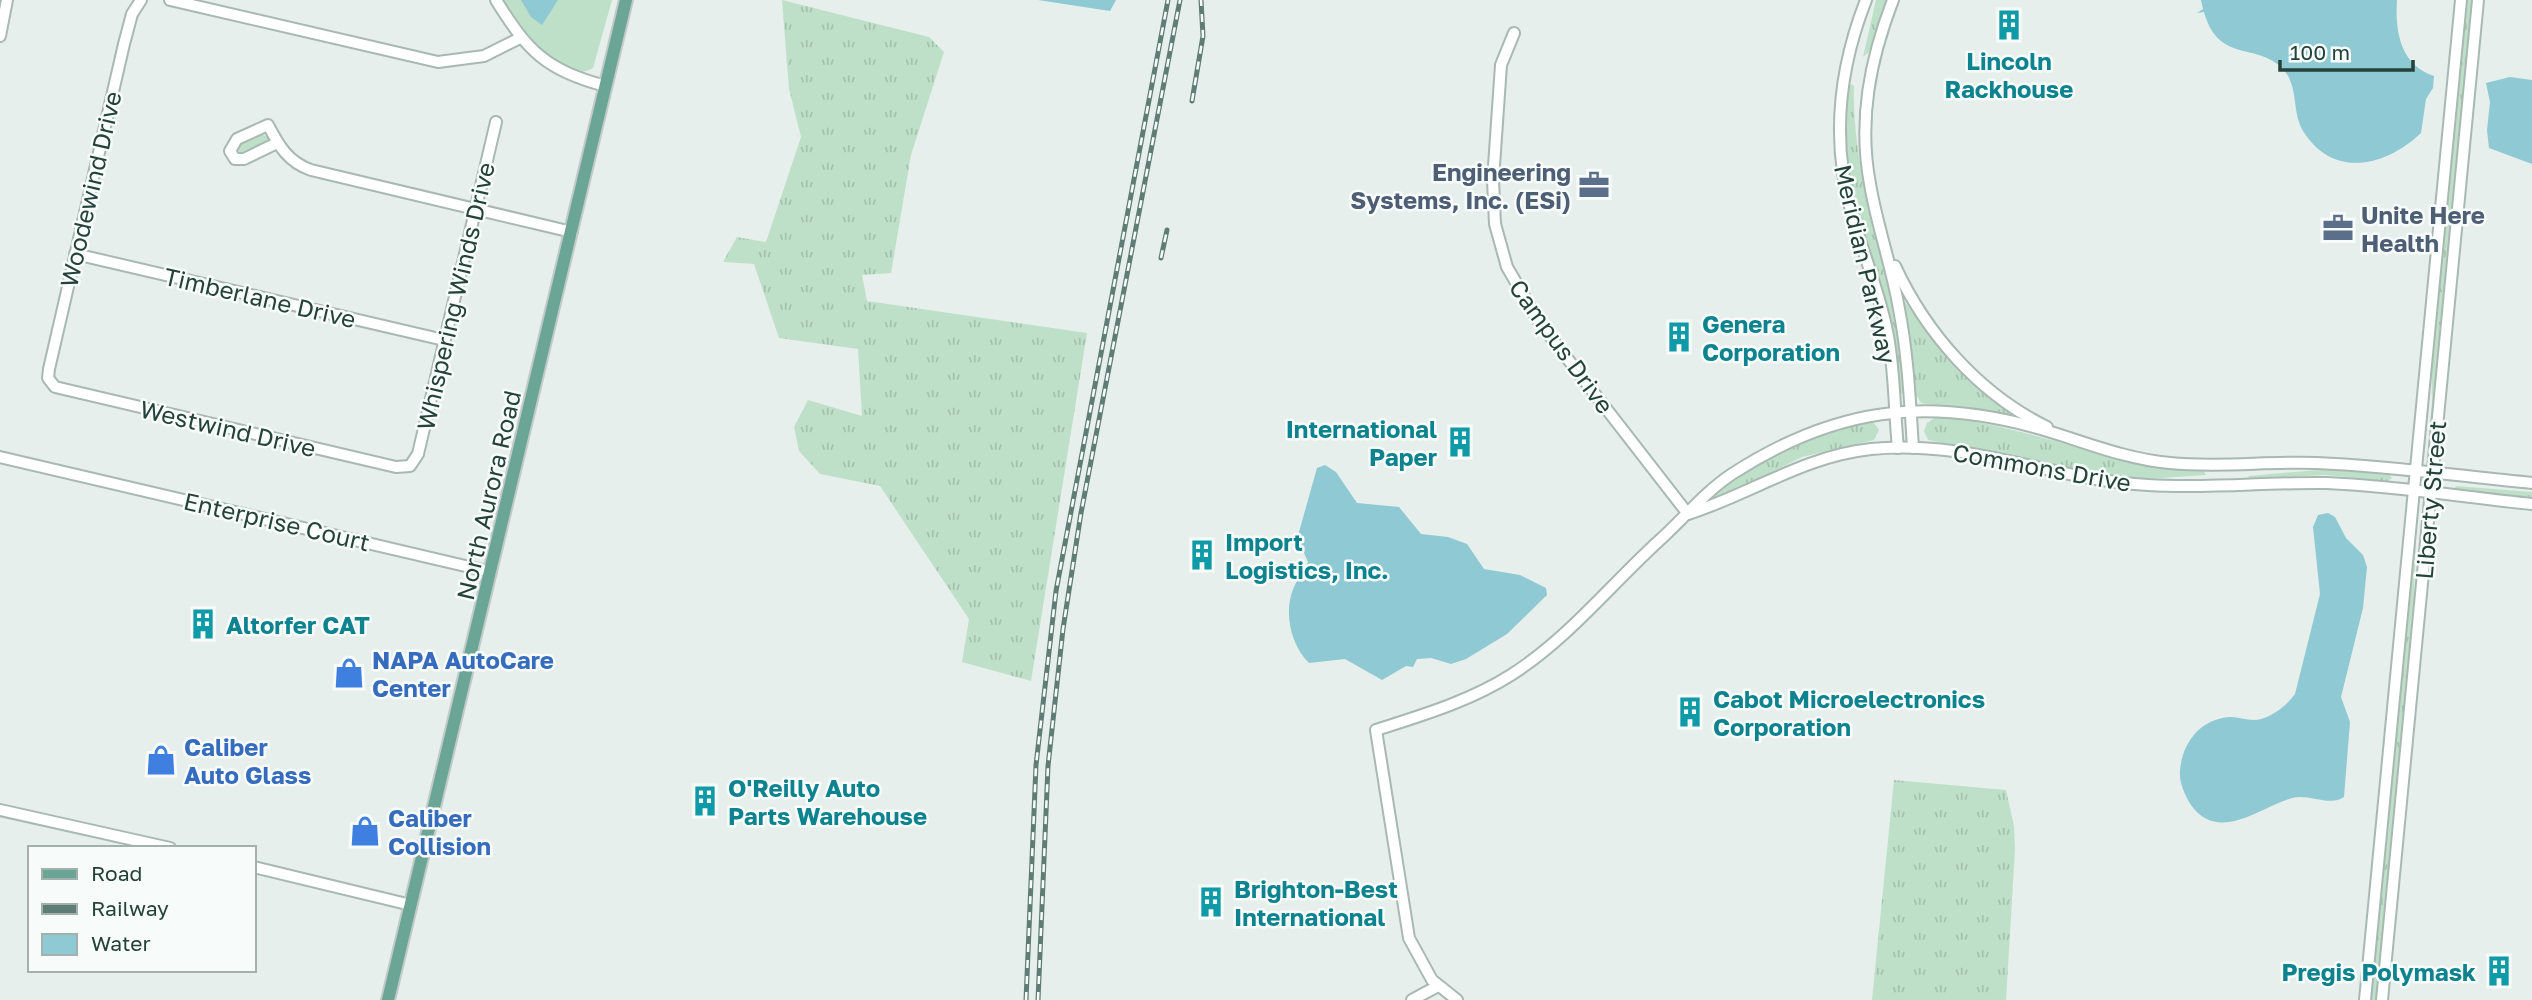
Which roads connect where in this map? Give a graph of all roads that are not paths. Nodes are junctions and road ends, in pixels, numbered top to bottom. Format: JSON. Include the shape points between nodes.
{"nodes":[{"id":1,"x":7,"y":0,"type":"edge"},
{"id":2,"x":141,"y":0,"type":"edge"},
{"id":3,"x":170,"y":0,"type":"edge"},
{"id":4,"x":496,"y":0,"type":"edge"},
{"id":5,"x":626,"y":0,"type":"edge"},
{"id":6,"x":1866,"y":0,"type":"edge"},
{"id":7,"x":1892,"y":0,"type":"edge"},
{"id":8,"x":2461,"y":0,"type":"edge"},
{"id":9,"x":2478,"y":0,"type":"edge"},
{"id":10,"x":1514,"y":33,"type":"dead end"},
{"id":11,"x":0,"y":36,"type":"edge"},
{"id":12,"x":520,"y":38,"type":"junction"},
{"id":13,"x":606,"y":86,"type":"junction"},
{"id":14,"x":496,"y":122,"type":"dead end"},
{"id":15,"x":277,"y":143,"type":"dead end"},
{"id":16,"x":475,"y":209,"type":"junction"},
{"id":17,"x":572,"y":232,"type":"junction"},
{"id":18,"x":1885,"y":240,"type":"junction"},
{"id":19,"x":75,"y":254,"type":"junction"},
{"id":20,"x":444,"y":340,"type":"junction"},
{"id":21,"x":50,"y":381,"type":"joint"},
{"id":22,"x":1910,"y":410,"type":"junction"},
{"id":23,"x":1894,"y":411,"type":"junction"},
{"id":24,"x":2078,"y":441,"type":"junction"},
{"id":25,"x":1898,"y":447,"type":"junction"},
{"id":26,"x":1913,"y":448,"type":"junction"},
{"id":27,"x":0,"y":457,"type":"edge"},
{"id":28,"x":410,"y":466,"type":"joint"},
{"id":29,"x":2416,"y":472,"type":"junction"},
{"id":30,"x":2432,"y":474,"type":"junction"},
{"id":31,"x":2532,"y":483,"type":"edge"},
{"id":32,"x":2414,"y":492,"type":"junction"},
{"id":33,"x":2430,"y":494,"type":"junction"},
{"id":34,"x":2532,"y":504,"type":"edge"},
{"id":35,"x":1688,"y":514,"type":"junction"},
{"id":36,"x":491,"y":572,"type":"junction"},
{"id":37,"x":0,"y":810,"type":"edge"},
{"id":38,"x":161,"y":846,"type":"edge"},
{"id":39,"x":256,"y":867,"type":"edge"},
{"id":40,"x":411,"y":905,"type":"junction"},
{"id":41,"x":1438,"y":986,"type":"junction"},
{"id":42,"x":388,"y":1000,"type":"edge"},
{"id":43,"x":1412,"y":1000,"type":"edge"},
{"id":44,"x":1457,"y":1000,"type":"edge"},
{"id":45,"x":2364,"y":1000,"type":"edge"},
{"id":46,"x":2382,"y":1000,"type":"edge"}],
"edges":[{"from":1,"to":11,"type":"street"},
{"from":2,"to":19,"type":"street","name":"Woodewind Drive","via":[[130,24]]},
{"from":3,"to":12,"type":"street","via":[[438,62],[484,56]]},
{"from":4,"to":12,"type":"street"},
{"from":5,"to":13,"type":"main road","name":"North Aurora Road"},
{"from":6,"to":23,"type":"street","name":"Meridian Parkway","via":[[1845,69],[1841,157],[1852,213],[1888,333]]},
{"from":7,"to":18,"type":"street","name":"Meridian Parkway","via":[[1870,72],[1865,121],[1869,181]]},
{"from":8,"to":29,"type":"street","name":"Liberty Street"},
{"from":9,"to":30,"type":"street","name":"Liberty Street"},
{"from":10,"to":35,"type":"street","name":"Campus Drive","via":[[1501,65],[1493,197],[1496,232],[1507,267],[1539,323]]},
{"from":12,"to":13,"type":"street","via":[[551,66]]},
{"from":13,"to":17,"type":"main road","name":"North Aurora Road"},
{"from":14,"to":16,"type":"street","name":"Whispering Winds Drive"},
{"from":15,"to":16,"type":"street","via":[[295,163],[311,170]]},
{"from":16,"to":17,"type":"street"},
{"from":16,"to":20,"type":"street","name":"Whispering Winds Drive"},
{"from":17,"to":36,"type":"main road","name":"North Aurora Road"},
{"from":18,"to":22,"type":"street","name":"Meridian Parkway","via":[[1905,345]]},
{"from":18,"to":24,"type":"street","via":[[1907,290],[1953,355],[2015,408]]},
{"from":19,"to":20,"type":"street","name":"Timberlane Drive"},
{"from":19,"to":21,"type":"street","name":"Woodewind Drive"},
{"from":20,"to":28,"type":"street","name":"Whispering Winds Drive","via":[[416,458]]},
{"from":21,"to":28,"type":"street","name":"Westwind Drive","via":[[61,388],[396,467]]},
{"from":22,"to":23,"type":"street","name":"Commons Drive"},
{"from":22,"to":24,"type":"street","name":"Commons Drive","via":[[2010,421]]},
{"from":22,"to":26,"type":"street","name":"Meridian Parkway"},
{"from":23,"to":25,"type":"street","name":"Meridian Parkway"},
{"from":23,"to":35,"type":"street","name":"Commons Drive","via":[[1834,424],[1756,459],[1707,491]]},
{"from":24,"to":29,"type":"street","name":"Commons Drive","via":[[2173,464],[2319,463]]},
{"from":25,"to":26,"type":"street","name":"Commons Drive"},
{"from":25,"to":35,"type":"street","name":"Commons Drive","via":[[1808,462]]},
{"from":26,"to":32,"type":"street","name":"Commons Drive","via":[[1991,455],[2076,475],[2148,485],[2301,483]]},
{"from":27,"to":36,"type":"street","name":"Enterprise Court"},
{"from":29,"to":30,"type":"street","name":"Commons Drive"},
{"from":29,"to":32,"type":"street","name":"Liberty Street"},
{"from":30,"to":31,"type":"street","name":"Commons Drive"},
{"from":30,"to":33,"type":"street","name":"Liberty Street"},
{"from":32,"to":33,"type":"street","name":"Commons Drive"},
{"from":32,"to":45,"type":"street","name":"Liberty Street"},
{"from":33,"to":34,"type":"street","name":"Commons Drive"},
{"from":33,"to":46,"type":"street","name":"Liberty Street"},
{"from":35,"to":41,"type":"street","via":[[1565,632],[1511,675],[1450,705],[1376,730],[1409,938]]},
{"from":36,"to":40,"type":"main road","name":"North Aurora Road"},
{"from":37,"to":38,"type":"street"},
{"from":39,"to":40,"type":"street"},
{"from":40,"to":42,"type":"main road","name":"North Aurora Road"},
{"from":41,"to":43,"type":"street"},
{"from":41,"to":44,"type":"street"}]}
